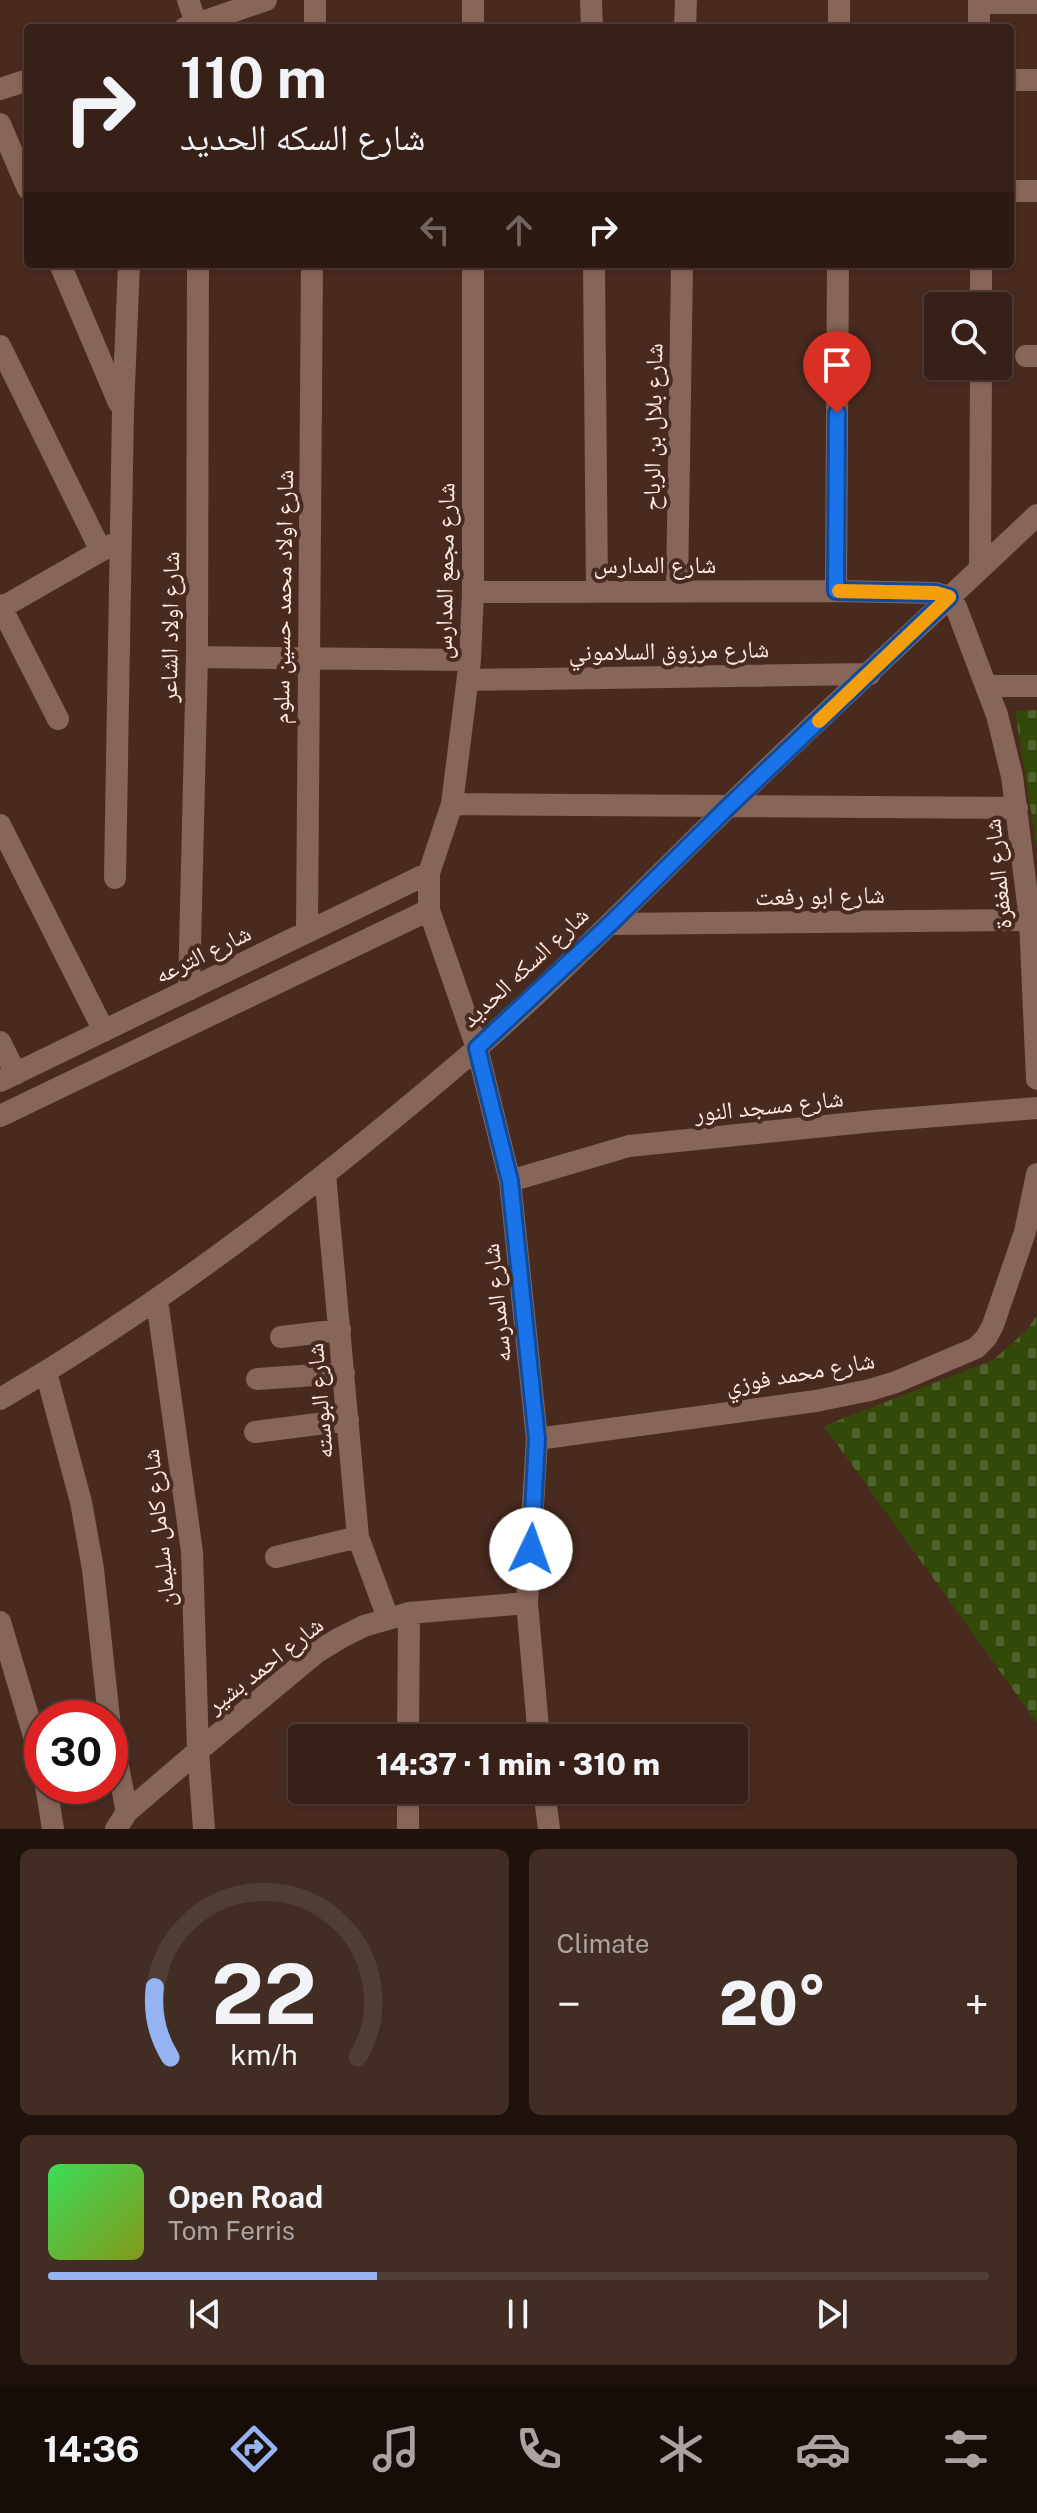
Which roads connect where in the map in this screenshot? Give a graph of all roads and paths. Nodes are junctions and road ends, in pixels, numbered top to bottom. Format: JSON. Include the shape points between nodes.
{"nodes":[{"id":1,"x":188,"y":0,"type":"edge"},
{"id":2,"x":266,"y":0,"type":"edge"},
{"id":3,"x":315,"y":0,"type":"edge"},
{"id":4,"x":473,"y":0,"type":"edge"},
{"id":5,"x":591,"y":0,"type":"edge"},
{"id":6,"x":686,"y":0,"type":"edge"},
{"id":7,"x":839,"y":0,"type":"edge"},
{"id":8,"x":979,"y":2,"type":"edge"},
{"id":9,"x":1037,"y":3,"type":"edge"},
{"id":10,"x":193,"y":24,"type":"edge"},
{"id":11,"x":202,"y":24,"type":"edge"},
{"id":12,"x":315,"y":24,"type":"edge"},
{"id":13,"x":473,"y":24,"type":"edge"},
{"id":14,"x":592,"y":24,"type":"edge"},
{"id":15,"x":685,"y":24,"type":"edge"},
{"id":16,"x":839,"y":24,"type":"edge"},
{"id":17,"x":979,"y":24,"type":"edge"},
{"id":18,"x":1014,"y":80,"type":"edge"},
{"id":19,"x":1037,"y":80,"type":"edge"},
{"id":20,"x":24,"y":81,"type":"edge"},
{"id":21,"x":0,"y":89,"type":"edge"},
{"id":22,"x":0,"y":124,"type":"edge"},
{"id":23,"x":24,"y":180,"type":"edge"},
{"id":24,"x":1014,"y":191,"type":"edge"},
{"id":25,"x":1037,"y":191,"type":"edge"},
{"id":26,"x":62,"y":268,"type":"edge"},
{"id":27,"x":129,"y":268,"type":"edge"},
{"id":28,"x":198,"y":268,"type":"edge"},
{"id":29,"x":312,"y":268,"type":"edge"},
{"id":30,"x":473,"y":268,"type":"edge"},
{"id":31,"x":594,"y":268,"type":"edge"},
{"id":32,"x":682,"y":268,"type":"edge"},
{"id":33,"x":838,"y":268,"type":"edge"},
{"id":34,"x":981,"y":268,"type":"edge"},
{"id":35,"x":981,"y":292,"type":"edge"},
{"id":36,"x":0,"y":346,"type":"edge"},
{"id":37,"x":981,"y":380,"type":"edge"},
{"id":38,"x":123,"y":410,"type":"junction"},
{"id":39,"x":1037,"y":515,"type":"edge"},
{"id":40,"x":122,"y":538,"type":"junction"},
{"id":41,"x":101,"y":551,"type":"junction"},
{"id":42,"x":980,"y":569,"type":"junction"},
{"id":43,"x":597,"y":591,"type":"junction"},
{"id":44,"x":677,"y":591,"type":"junction"},
{"id":45,"x":836,"y":591,"type":"junction"},
{"id":46,"x":473,"y":592,"type":"junction"},
{"id":47,"x":949,"y":597,"type":"junction"},
{"id":48,"x":1,"y":606,"type":"edge"},
{"id":49,"x":197,"y":657,"type":"junction"},
{"id":50,"x":308,"y":659,"type":"junction"},
{"id":51,"x":469,"y":670,"type":"junction"},
{"id":52,"x":870,"y":674,"type":"junction"},
{"id":53,"x":987,"y":686,"type":"junction"},
{"id":54,"x":1037,"y":686,"type":"edge"},
{"id":55,"x":58,"y":719,"type":"dead end"},
{"id":56,"x":452,"y":804,"type":"junction"},
{"id":57,"x":729,"y":806,"type":"junction"},
{"id":58,"x":1017,"y":808,"type":"junction"},
{"id":59,"x":0,"y":825,"type":"edge"},
{"id":60,"x":429,"y":873,"type":"junction"},
{"id":61,"x":115,"y":878,"type":"dead end"},
{"id":62,"x":429,"y":910,"type":"junction"},
{"id":63,"x":1030,"y":920,"type":"junction"},
{"id":64,"x":610,"y":924,"type":"junction"},
{"id":65,"x":307,"y":931,"type":"junction"},
{"id":66,"x":189,"y":990,"type":"junction"},
{"id":67,"x":104,"y":1031,"type":"junction"},
{"id":68,"x":0,"y":1042,"type":"edge"},
{"id":69,"x":477,"y":1048,"type":"junction"},
{"id":70,"x":8,"y":1077,"type":"edge"},
{"id":71,"x":1037,"y":1079,"type":"edge"},
{"id":72,"x":1037,"y":1108,"type":"edge"},
{"id":73,"x":0,"y":1116,"type":"edge"},
{"id":74,"x":325,"y":1174,"type":"junction"},
{"id":75,"x":1037,"y":1174,"type":"edge"},
{"id":76,"x":510,"y":1181,"type":"junction"},
{"id":77,"x":157,"y":1300,"type":"junction"},
{"id":78,"x":340,"y":1330,"type":"junction"},
{"id":79,"x":281,"y":1337,"type":"dead end"},
{"id":80,"x":46,"y":1372,"type":"junction"},
{"id":81,"x":344,"y":1373,"type":"junction"},
{"id":82,"x":257,"y":1379,"type":"dead end"},
{"id":83,"x":0,"y":1399,"type":"edge"},
{"id":84,"x":348,"y":1420,"type":"junction"},
{"id":85,"x":255,"y":1432,"type":"dead end"},
{"id":86,"x":537,"y":1439,"type":"junction"},
{"id":87,"x":358,"y":1537,"type":"junction"},
{"id":88,"x":276,"y":1557,"type":"dead end"},
{"id":89,"x":527,"y":1603,"type":"junction"},
{"id":90,"x":399,"y":1616,"type":"junction"},
{"id":91,"x":0,"y":1622,"type":"edge"},
{"id":92,"x":107,"y":1700,"type":"edge"},
{"id":93,"x":24,"y":1703,"type":"edge"},
{"id":94,"x":407,"y":1724,"type":"edge"},
{"id":95,"x":538,"y":1724,"type":"edge"},
{"id":96,"x":198,"y":1751,"type":"junction"},
{"id":97,"x":49,"y":1804,"type":"edge"},
{"id":98,"x":408,"y":1804,"type":"edge"},
{"id":99,"x":546,"y":1804,"type":"edge"},
{"id":100,"x":122,"y":1820,"type":"edge"},
{"id":101,"x":53,"y":1829,"type":"edge"},
{"id":102,"x":204,"y":1829,"type":"edge"},
{"id":103,"x":408,"y":1829,"type":"edge"},
{"id":104,"x":549,"y":1829,"type":"edge"}],
"edges":[{"from":1,"to":10,"type":"street"},
{"from":2,"to":11,"type":"street"},
{"from":3,"to":12,"type":"street"},
{"from":4,"to":13,"type":"street"},
{"from":5,"to":14,"type":"street"},
{"from":6,"to":15,"type":"street"},
{"from":7,"to":16,"type":"street"},
{"from":8,"to":9,"type":"street"},
{"from":8,"to":17,"type":"street"},
{"from":18,"to":19,"type":"street"},
{"from":20,"to":21,"type":"street"},
{"from":22,"to":23,"type":"street"},
{"from":24,"to":25,"type":"street"},
{"from":26,"to":38,"type":"street"},
{"from":27,"to":38,"type":"street"},
{"from":28,"to":49,"type":"street","name":"شارع اولاد الشاعر"},
{"from":29,"to":50,"type":"street","name":"شارع اولاد محمد حسين سلوم"},
{"from":30,"to":46,"type":"street","name":"شارع مجمع المدارس"},
{"from":31,"to":43,"type":"street"},
{"from":32,"to":44,"type":"street","name":"شارع بلال بن الرباح"},
{"from":33,"to":45,"type":"street"},
{"from":34,"to":35,"type":"street"},
{"from":36,"to":41,"type":"street"},
{"from":37,"to":42,"type":"street"},
{"from":38,"to":40,"type":"street"},
{"from":39,"to":42,"type":"street","name":"شارع السكه الحديد"},
{"from":40,"to":41,"type":"street"},
{"from":40,"to":61,"type":"street"},
{"from":41,"to":48,"type":"street"},
{"from":42,"to":47,"type":"street","name":"شارع السكه الحديد"},
{"from":43,"to":44,"type":"street","name":"شارع المدارس"},
{"from":43,"to":46,"type":"street","name":"شارع المدارس"},
{"from":44,"to":45,"type":"street","name":"شارع المدارس"},
{"from":45,"to":47,"type":"street"},
{"from":46,"to":51,"type":"street","name":"شارع مجمع المدارس"},
{"from":47,"to":52,"type":"street","name":"شارع السكه الحديد"},
{"from":47,"to":53,"type":"street","name":"شارع المغفرة"},
{"from":48,"to":55,"type":"street"},
{"from":49,"to":50,"type":"street","name":"شارع مرزوق السلاموني"},
{"from":49,"to":66,"type":"street","name":"شارع اولاد الشاعر"},
{"from":50,"to":51,"type":"street","name":"شارع مرزوق السلاموني"},
{"from":50,"to":65,"type":"street","name":"شارع اولاد محمد حسين سلوم"},
{"from":51,"to":52,"type":"street","name":"شارع مرزوق السلاموني"},
{"from":51,"to":56,"type":"street","name":"شارع مجمع المدارس"},
{"from":52,"to":57,"type":"street","name":"شارع السكه الحديد"},
{"from":53,"to":54,"type":"street"},
{"from":53,"to":58,"type":"street","name":"شارع المغفرة","via":[[1006,745]]},
{"from":56,"to":57,"type":"street"},
{"from":56,"to":60,"type":"street","name":"شارع مجمع المدارس"},
{"from":57,"to":58,"type":"street"},
{"from":57,"to":64,"type":"street","name":"شارع السكه الحديد"},
{"from":58,"to":63,"type":"street","name":"شارع المغفرة"},
{"from":59,"to":67,"type":"street"},
{"from":60,"to":62,"type":"street","name":"شارع المدرسه"},
{"from":60,"to":65,"type":"street","name":"شارع الترعه"},
{"from":62,"to":69,"type":"street","name":"شارع المدرسه"},
{"from":62,"to":73,"type":"street"},
{"from":63,"to":64,"type":"street","name":"شارع ابو رفعت"},
{"from":63,"to":71,"type":"street","name":"شارع المغفرة"},
{"from":64,"to":69,"type":"street","name":"شارع السكه الحديد"},
{"from":65,"to":66,"type":"street","name":"شارع الترعه"},
{"from":66,"to":67,"type":"street","name":"شارع الترعه"},
{"from":67,"to":70,"type":"street","name":"شارع الترعه"},
{"from":68,"to":70,"type":"street"},
{"from":69,"to":74,"type":"street","name":"شارع السكه الحديد"},
{"from":69,"to":76,"type":"street","name":"شارع المدرسه"},
{"from":72,"to":76,"type":"street","name":"شارع مسجد النور","via":[[629,1146]]},
{"from":74,"to":77,"type":"street","name":"شارع السكه الحديد"},
{"from":74,"to":78,"type":"street","name":"شارع البوسته"},
{"from":75,"to":86,"type":"street","name":"شارع محمد فوزي","via":[[1007,1285],[986,1338],[976,1348],[896,1382],[843,1396]]},
{"from":76,"to":86,"type":"street","name":"شارع المدرسه"},
{"from":77,"to":80,"type":"street","name":"شارع السكه الحديد"},
{"from":77,"to":96,"type":"street","name":"شارع كامل سليمان","via":[[192,1552]]},
{"from":78,"to":79,"type":"street"},
{"from":78,"to":81,"type":"street","name":"شارع البوسته"},
{"from":80,"to":83,"type":"street","name":"شارع السكه الحديد"},
{"from":80,"to":92,"type":"street","via":[[81,1502]]},
{"from":81,"to":82,"type":"street"},
{"from":81,"to":84,"type":"street","name":"شارع البوسته"},
{"from":84,"to":85,"type":"street"},
{"from":84,"to":87,"type":"street","name":"شارع البوسته"},
{"from":86,"to":89,"type":"street","name":"شارع المدرسه"},
{"from":87,"to":88,"type":"street"},
{"from":87,"to":90,"type":"street","name":"شارع البوسته"},
{"from":89,"to":90,"type":"street","name":"شارع احمد بشير"},
{"from":89,"to":95,"type":"street","name":"شارع المدرسه"},
{"from":90,"to":94,"type":"street","name":"شارع البوسته"},
{"from":90,"to":96,"type":"street","name":"شارع احمد بشير","via":[[364,1626],[317,1652]]},
{"from":91,"to":93,"type":"street"},
{"from":96,"to":100,"type":"street","name":"شارع احمد بشير"},
{"from":96,"to":102,"type":"street","name":"شارع كامل سليمان"},
{"from":97,"to":101,"type":"street"},
{"from":98,"to":103,"type":"street"},
{"from":99,"to":104,"type":"street"}]}
